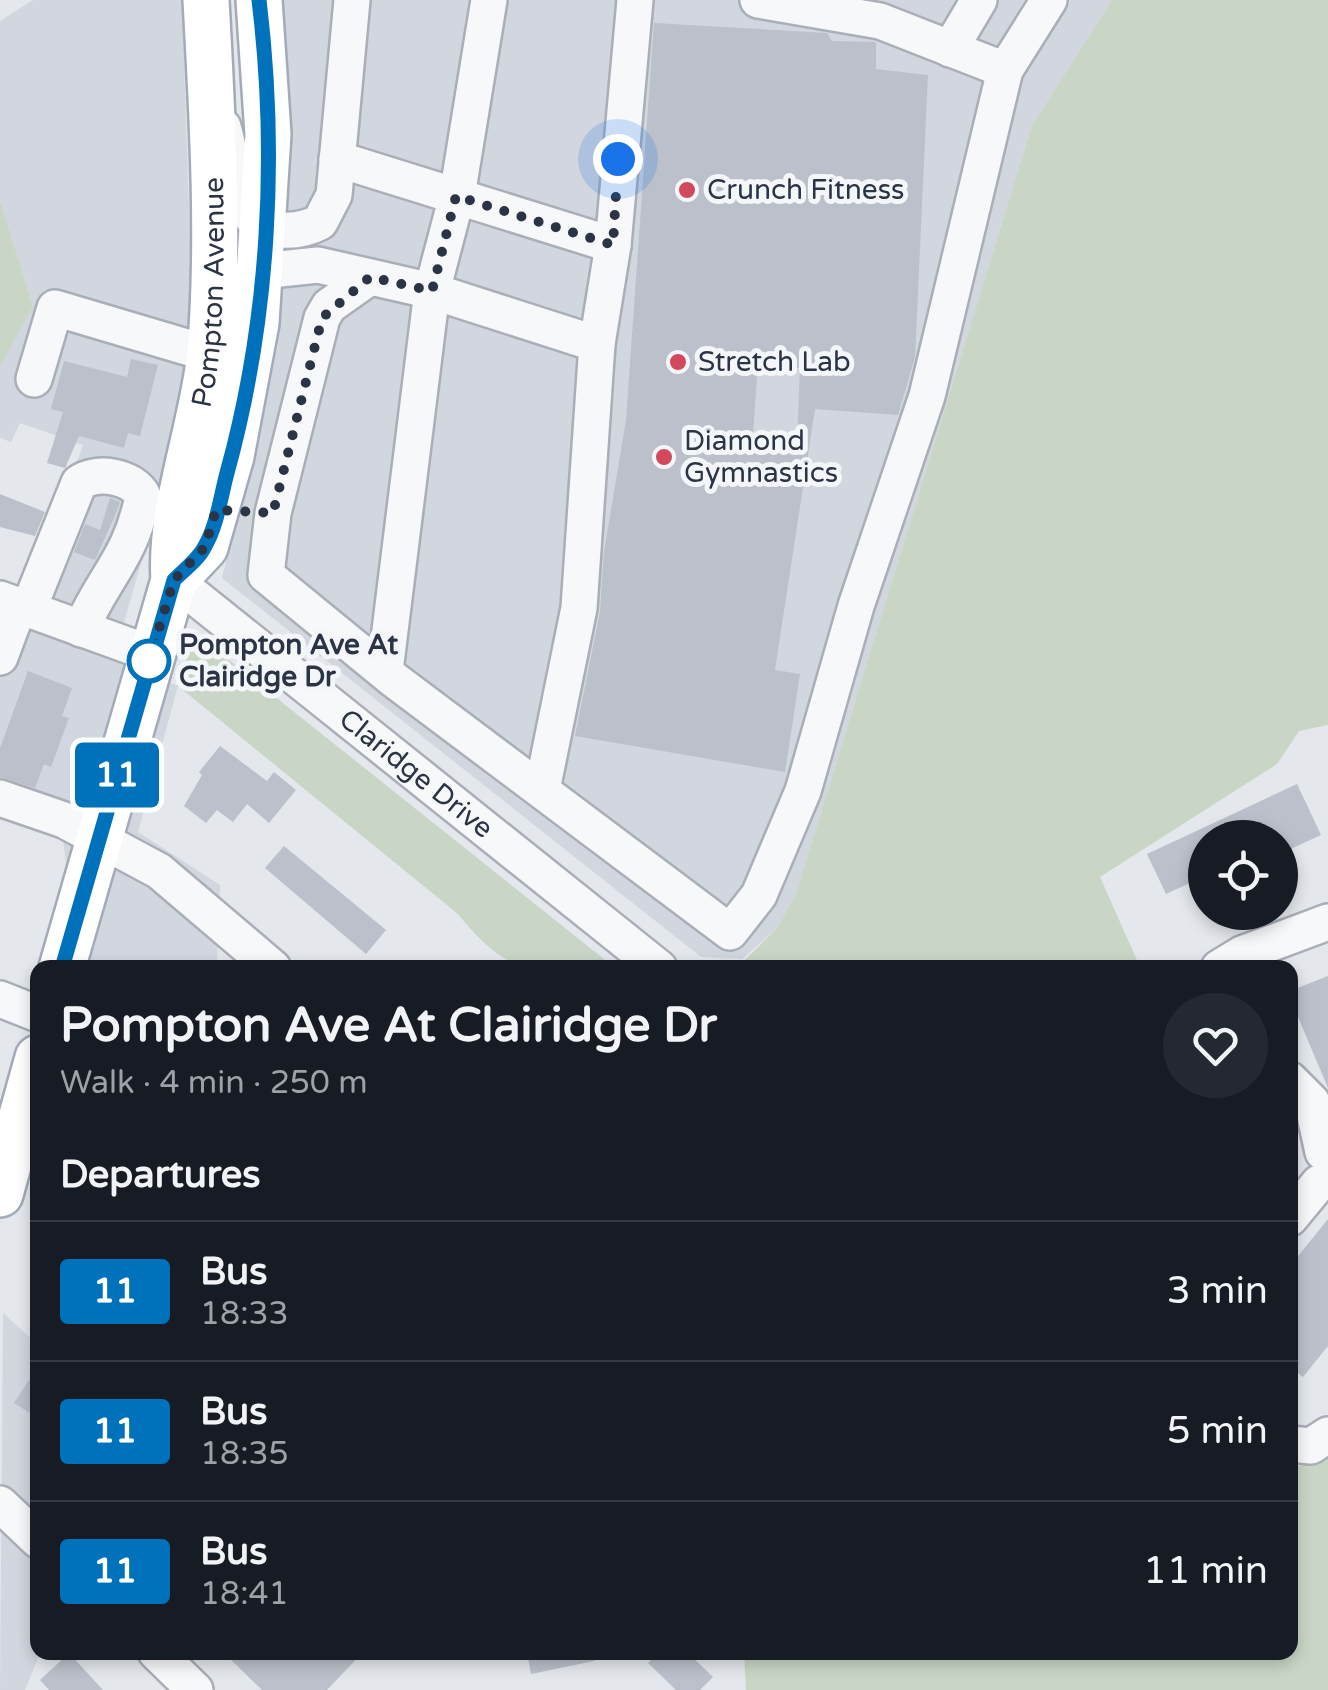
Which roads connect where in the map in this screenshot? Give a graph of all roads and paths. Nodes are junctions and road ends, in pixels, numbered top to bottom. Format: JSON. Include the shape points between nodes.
{"nodes":[{"id":1,"x":206,"y":0,"type":"edge"},
{"id":2,"x":259,"y":0,"type":"edge"},
{"id":3,"x":352,"y":0,"type":"edge"},
{"id":4,"x":489,"y":0,"type":"edge"},
{"id":5,"x":635,"y":0,"type":"edge"},
{"id":6,"x":758,"y":0,"type":"edge"},
{"id":7,"x":979,"y":0,"type":"edge"},
{"id":8,"x":1049,"y":0,"type":"edge"},
{"id":9,"x":950,"y":49,"type":"junction"},
{"id":10,"x":1005,"y":70,"type":"junction"},
{"id":11,"x":208,"y":85,"type":"junction"},
{"id":12,"x":338,"y":159,"type":"junction"},
{"id":13,"x":456,"y":196,"type":"junction"},
{"id":14,"x":613,"y":245,"type":"junction"},
{"id":15,"x":262,"y":250,"type":"junction"},
{"id":16,"x":370,"y":277,"type":"junction"},
{"id":17,"x":432,"y":291,"type":"junction"},
{"id":18,"x":212,"y":300,"type":"junction"},
{"id":19,"x":597,"y":344,"type":"junction"},
{"id":20,"x":210,"y":354,"type":"junction"},
{"id":21,"x":34,"y":379,"type":"dead end"},
{"id":22,"x":216,"y":510,"type":"junction"},
{"id":23,"x":273,"y":513,"type":"junction"},
{"id":24,"x":174,"y":580,"type":"junction"},
{"id":25,"x":16,"y":605,"type":"edge"},
{"id":26,"x":81,"y":629,"type":"junction"},
{"id":27,"x":152,"y":654,"type":"junction"},
{"id":28,"x":0,"y":657,"type":"edge"},
{"id":29,"x":385,"y":672,"type":"junction"},
{"id":30,"x":542,"y":790,"type":"junction"},
{"id":31,"x":0,"y":798,"type":"edge"},
{"id":32,"x":98,"y":839,"type":"junction"},
{"id":33,"x":1328,"y":922,"type":"edge"},
{"id":34,"x":64,"y":960,"type":"edge"},
{"id":35,"x":265,"y":960,"type":"edge"},
{"id":36,"x":650,"y":960,"type":"edge"},
{"id":37,"x":1232,"y":960,"type":"edge"},
{"id":38,"x":0,"y":999,"type":"edge"},
{"id":39,"x":30,"y":1011,"type":"edge"},
{"id":40,"x":30,"y":1087,"type":"edge"},
{"id":41,"x":1298,"y":1088,"type":"edge"},
{"id":42,"x":0,"y":1194,"type":"edge"},
{"id":43,"x":1298,"y":1211,"type":"edge"},
{"id":44,"x":1328,"y":1436,"type":"edge"},
{"id":45,"x":1298,"y":1445,"type":"edge"},
{"id":46,"x":0,"y":1504,"type":"edge"},
{"id":47,"x":30,"y":1532,"type":"edge"},
{"id":48,"x":164,"y":1660,"type":"edge"},
{"id":49,"x":196,"y":1690,"type":"edge"}],
"edges":[{"from":1,"to":11,"type":"main road","name":"Pompton Avenue"},
{"from":2,"to":15,"type":"main road","name":"Pompton Avenue","via":[[268,134]]},
{"from":3,"to":12,"type":"street"},
{"from":4,"to":13,"type":"street"},
{"from":5,"to":14,"type":"street"},
{"from":6,"to":9,"type":"street","via":[[880,22]]},
{"from":7,"to":9,"type":"street"},
{"from":8,"to":10,"type":"street"},
{"from":9,"to":10,"type":"street"},
{"from":10,"to":30,"type":"street","via":[[927,396],[803,791],[759,896],[730,932]]},
{"from":11,"to":15,"type":"street"},
{"from":11,"to":18,"type":"main road","name":"Pompton Avenue"},
{"from":12,"to":13,"type":"street"},
{"from":12,"to":15,"type":"street","via":[[334,195],[320,222]]},
{"from":13,"to":14,"type":"street"},
{"from":13,"to":17,"type":"street"},
{"from":14,"to":19,"type":"street"},
{"from":15,"to":16,"type":"street"},
{"from":15,"to":18,"type":"street"},
{"from":15,"to":22,"type":"main road","name":"Pompton Avenue","via":[[248,380]]},
{"from":16,"to":17,"type":"street"},
{"from":16,"to":23,"type":"street","via":[[322,318]]},
{"from":17,"to":19,"type":"street"},
{"from":17,"to":29,"type":"street"},
{"from":18,"to":20,"type":"main road","name":"Pompton Avenue"},
{"from":19,"to":30,"type":"street","via":[[579,608]]},
{"from":20,"to":21,"type":"street","via":[[56,308]]},
{"from":20,"to":24,"type":"main road","name":"Pompton Avenue","via":[[171,539]]},
{"from":22,"to":23,"type":"street"},
{"from":22,"to":24,"type":"main road","name":"Pompton Avenue","via":[[205,547]]},
{"from":23,"to":29,"type":"street","via":[[264,567],[272,584]]},
{"from":24,"to":27,"type":"main road","name":"Pompton Avenue"},
{"from":24,"to":36,"type":"street","name":"Claridge Drive"},
{"from":25,"to":26,"type":"street"},
{"from":25,"to":26,"type":"street","via":[[78,483],[96,475],[129,482],[143,496],[130,548]]},
{"from":25,"to":28,"type":"street"},
{"from":26,"to":27,"type":"street"},
{"from":27,"to":32,"type":"main road","name":"Pompton Avenue"},
{"from":29,"to":30,"type":"street"},
{"from":31,"to":32,"type":"street"},
{"from":32,"to":34,"type":"main road","name":"Pompton Avenue"},
{"from":32,"to":35,"type":"street","via":[[159,871]]},
{"from":33,"to":37,"type":"street"},
{"from":38,"to":39,"type":"street"},
{"from":40,"to":42,"type":"main road"},
{"from":41,"to":43,"type":"street","via":[[1312,1102],[1321,1168]]},
{"from":44,"to":45,"type":"street","via":[[1312,1446]]},
{"from":46,"to":47,"type":"street"},
{"from":48,"to":49,"type":"street"}]}
